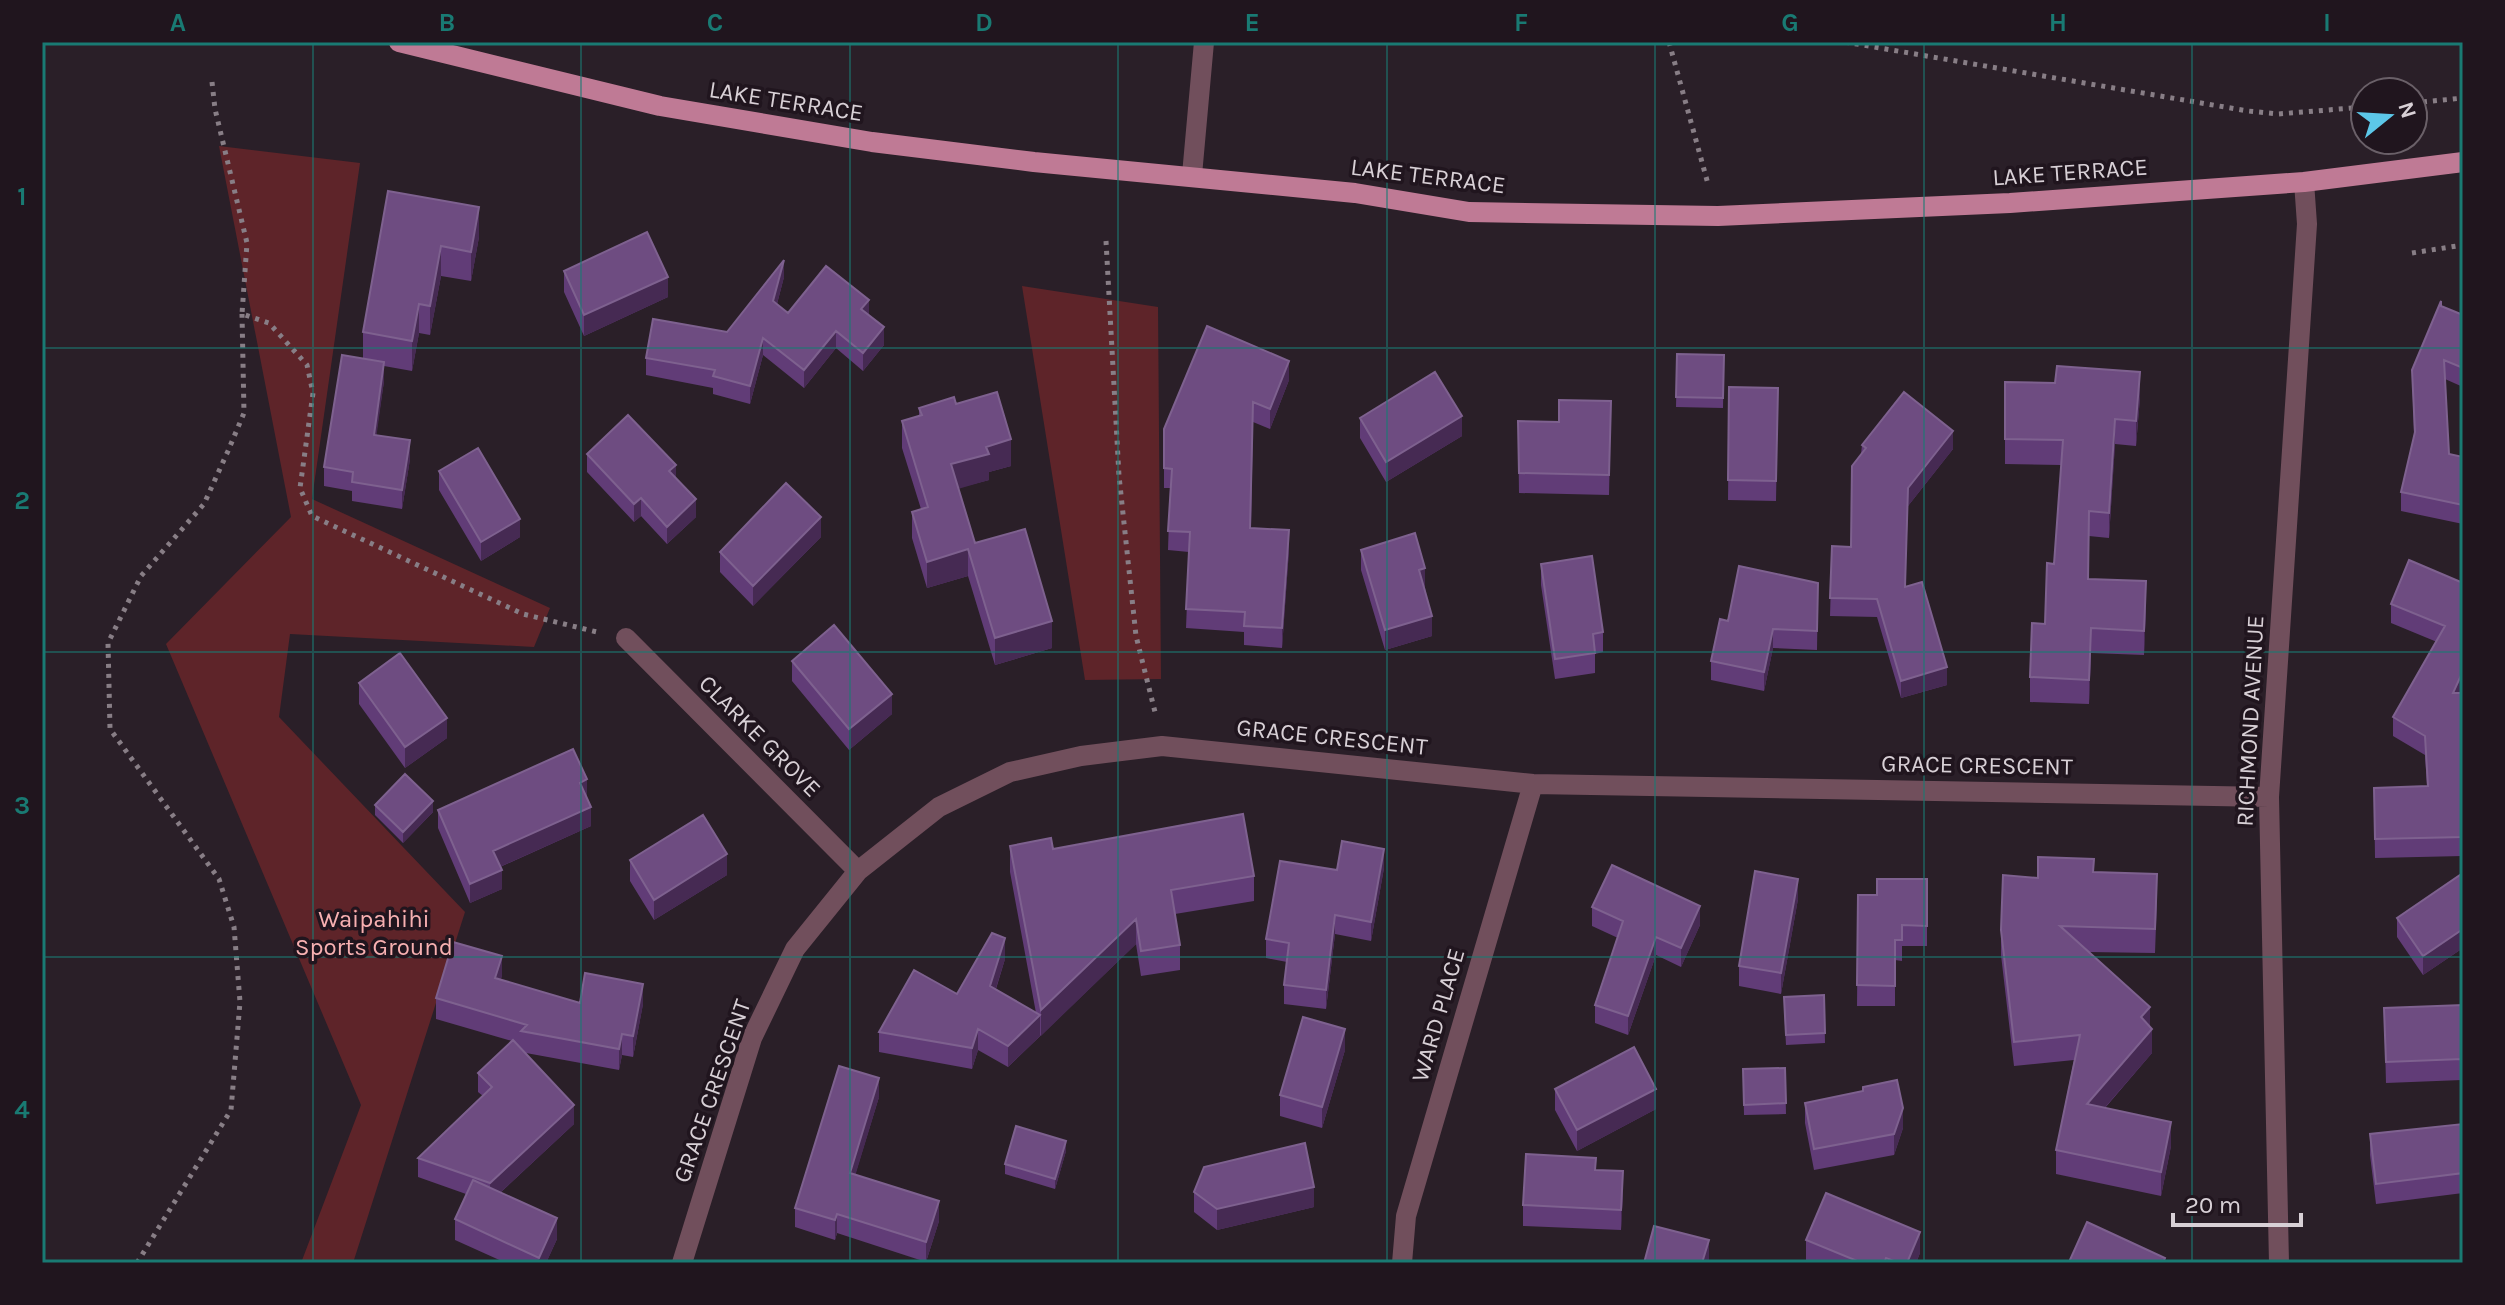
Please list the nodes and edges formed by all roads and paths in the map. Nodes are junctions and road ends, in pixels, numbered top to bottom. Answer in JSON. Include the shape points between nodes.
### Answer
{"nodes":[{"id":1,"x":399,"y":42,"type":"edge"},
{"id":2,"x":1204,"y":42,"type":"edge"},
{"id":3,"x":1669,"y":42,"type":"edge"},
{"id":4,"x":1845,"y":42,"type":"edge"},
{"id":5,"x":212,"y":82,"type":"dead end"},
{"id":6,"x":2463,"y":98,"type":"edge"},
{"id":7,"x":2429,"y":101,"type":"edge"},
{"id":8,"x":2349,"y":108,"type":"edge"},
{"id":9,"x":2463,"y":162,"type":"edge"},
{"id":10,"x":1192,"y":175,"type":"junction"},
{"id":11,"x":2304,"y":182,"type":"junction"},
{"id":12,"x":1718,"y":216,"type":"junction"},
{"id":13,"x":1106,"y":241,"type":"dead end"},
{"id":14,"x":2463,"y":245,"type":"edge"},
{"id":15,"x":2412,"y":253,"type":"dead end"},
{"id":16,"x":242,"y":314,"type":"junction"},
{"id":17,"x":626,"y":638,"type":"joint"},
{"id":18,"x":1162,"y":746,"type":"junction"},
{"id":19,"x":1533,"y":784,"type":"junction"},
{"id":20,"x":2269,"y":797,"type":"junction"},
{"id":21,"x":858,"y":871,"type":"junction"},
{"id":22,"x":137,"y":1263,"type":"edge"},
{"id":23,"x":682,"y":1263,"type":"edge"},
{"id":24,"x":1402,"y":1263,"type":"edge"},
{"id":25,"x":2279,"y":1263,"type":"edge"}],
"edges":[{"from":1,"to":10,"type":"main road","name":"LAKE TERRACE","via":[[705,114],[916,147]]},
{"from":2,"to":10,"type":"street"},
{"from":3,"to":12,"type":"path"},
{"from":4,"to":8,"type":"path","via":[[2248,111]]},
{"from":5,"to":16,"type":"path","via":[[247,243]]},
{"from":6,"to":7,"type":"path"},
{"from":9,"to":11,"type":"main road","name":"LAKE TERRACE"},
{"from":10,"to":12,"type":"main road","name":"LAKE TERRACE","via":[[1469,212]]},
{"from":11,"to":12,"type":"main road","name":"LAKE TERRACE"},
{"from":11,"to":20,"type":"street","name":"RICHMOND AVENUE","via":[[2307,224]]},
{"from":13,"to":18,"type":"path","via":[[1119,476],[1136,636]]},
{"from":14,"to":15,"type":"path"},
{"from":16,"to":17,"type":"path","via":[[269,323],[307,365],[313,393],[300,488],[312,516],[523,614]]},
{"from":16,"to":22,"type":"path","via":[[244,413],[204,504],[141,576],[108,643],[110,729],[219,879],[234,927],[240,1002],[231,1110]]},
{"from":17,"to":21,"type":"street","name":"CLARKE GROVE"},
{"from":18,"to":19,"type":"street","name":"GRACE CRESCENT"},
{"from":18,"to":21,"type":"street","name":"GRACE CRESCENT","via":[[1010,772],[939,807]]},
{"from":19,"to":20,"type":"street","name":"GRACE CRESCENT"},
{"from":19,"to":24,"type":"street","name":"WARD PLACE","via":[[1406,1216]]},
{"from":20,"to":25,"type":"street","name":"RICHMOND AVENUE"},
{"from":21,"to":23,"type":"street","name":"GRACE CRESCENT","via":[[795,949],[752,1038]]}]}
